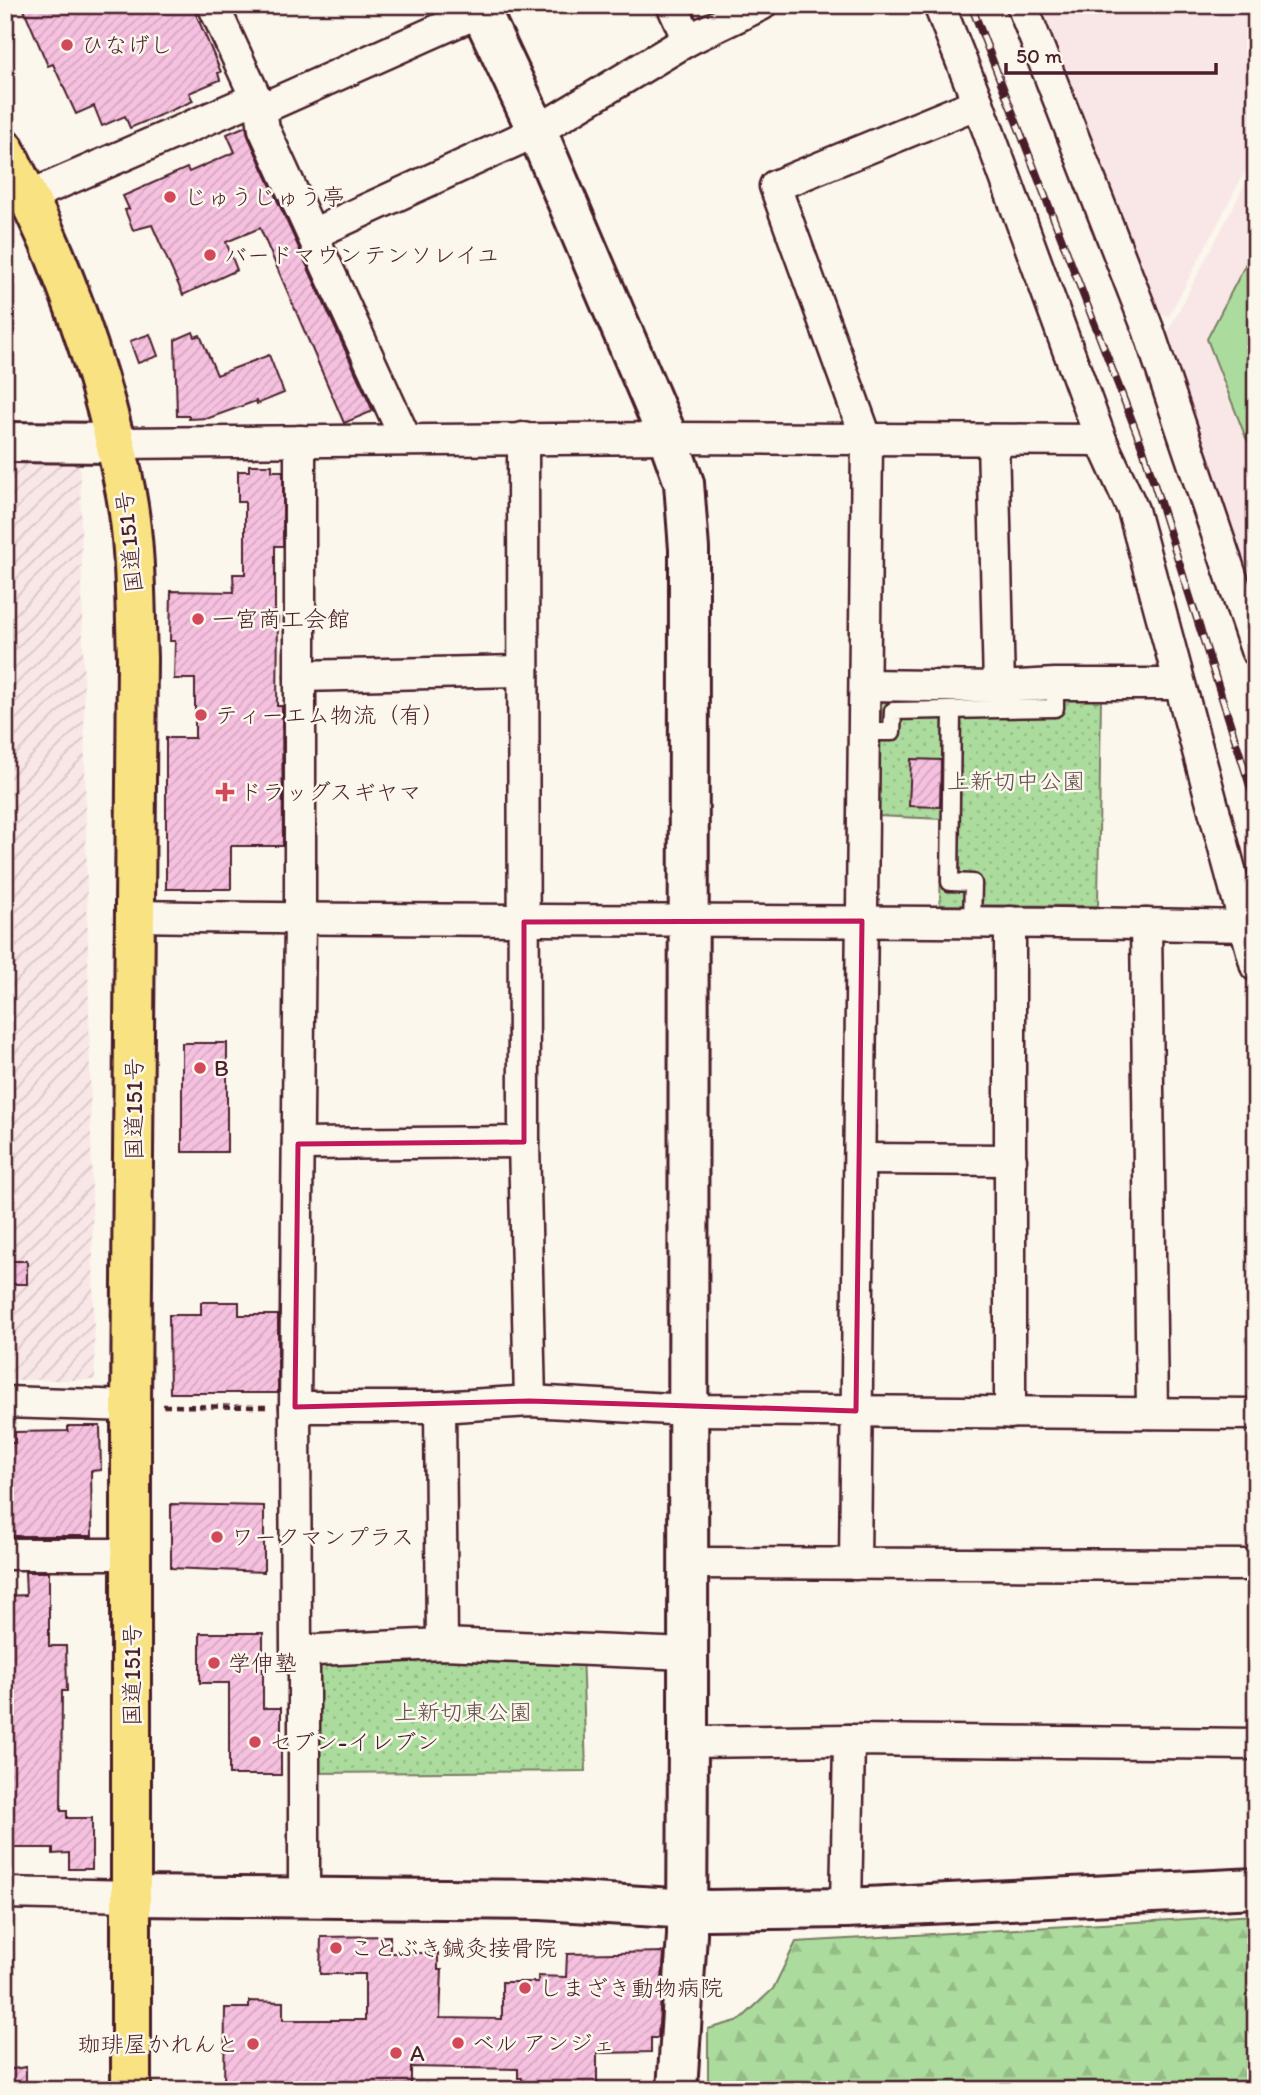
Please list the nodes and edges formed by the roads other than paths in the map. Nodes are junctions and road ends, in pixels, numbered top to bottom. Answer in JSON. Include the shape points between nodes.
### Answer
{"nodes":[{"id":1,"x":213,"y":5,"type":"edge"},
{"id":2,"x":672,"y":5,"type":"edge"},
{"id":3,"x":761,"y":5,"type":"edge"},
{"id":4,"x":939,"y":5,"type":"edge"},
{"id":5,"x":1022,"y":5,"type":"edge"},
{"id":6,"x":480,"y":8,"type":"edge"},
{"id":7,"x":688,"y":40,"type":"junction"},
{"id":8,"x":978,"y":103,"type":"junction"},
{"id":9,"x":259,"y":104,"type":"junction"},
{"id":10,"x":537,"y":131,"type":"junction"},
{"id":11,"x":5,"y":150,"type":"edge"},
{"id":12,"x":27,"y":197,"type":"junction"},
{"id":13,"x":313,"y":234,"type":"junction"},
{"id":14,"x":523,"y":438,"type":"junction"},
{"id":15,"x":668,"y":438,"type":"junction"},
{"id":16,"x":406,"y":440,"type":"junction"},
{"id":17,"x":867,"y":440,"type":"junction"},
{"id":18,"x":993,"y":440,"type":"junction"},
{"id":19,"x":1101,"y":440,"type":"junction"},
{"id":20,"x":300,"y":441,"type":"junction"},
{"id":21,"x":5,"y":442,"type":"edge"},
{"id":22,"x":116,"y":443,"type":"junction"},
{"id":23,"x":1256,"y":650,"type":"edge"},
{"id":24,"x":523,"y":671,"type":"junction"},
{"id":25,"x":300,"y":676,"type":"junction"},
{"id":26,"x":1055,"y":684,"type":"junction"},
{"id":27,"x":1179,"y":684,"type":"junction"},
{"id":28,"x":866,"y":685,"type":"junction"},
{"id":29,"x":999,"y":687,"type":"junction"},
{"id":30,"x":952,"y":710,"type":"junction"},
{"id":31,"x":865,"y":733,"type":"junction"},
{"id":32,"x":135,"y":916,"type":"junction"},
{"id":33,"x":300,"y":918,"type":"junction"},
{"id":34,"x":862,"y":921,"type":"junction"},
{"id":35,"x":524,"y":922,"type":"junction"},
{"id":36,"x":687,"y":922,"type":"junction"},
{"id":37,"x":972,"y":922,"type":"junction"},
{"id":38,"x":1010,"y":922,"type":"junction"},
{"id":39,"x":1146,"y":924,"type":"junction"},
{"id":40,"x":1245,"y":926,"type":"junction"},
{"id":41,"x":1256,"y":965,"type":"edge"},
{"id":42,"x":524,"y":1142,"type":"junction"},
{"id":43,"x":298,"y":1144,"type":"junction"},
{"id":44,"x":861,"y":1159,"type":"junction"},
{"id":45,"x":1010,"y":1160,"type":"junction"},
{"id":46,"x":530,"y":1401,"type":"junction"},
{"id":47,"x":5,"y":1402,"type":"edge"},
{"id":48,"x":144,"y":1406,"type":"junction"},
{"id":49,"x":295,"y":1407,"type":"junction"},
{"id":50,"x":440,"y":1407,"type":"junction"},
{"id":51,"x":687,"y":1410,"type":"junction"},
{"id":52,"x":856,"y":1411,"type":"junction"},
{"id":53,"x":1010,"y":1413,"type":"junction"},
{"id":54,"x":1152,"y":1413,"type":"junction"},
{"id":55,"x":1256,"y":1414,"type":"edge"},
{"id":56,"x":5,"y":1554,"type":"edge"},
{"id":57,"x":132,"y":1554,"type":"junction"},
{"id":58,"x":688,"y":1563,"type":"junction"},
{"id":59,"x":855,"y":1564,"type":"junction"},
{"id":60,"x":1256,"y":1566,"type":"edge"},
{"id":61,"x":442,"y":1644,"type":"junction"},
{"id":62,"x":688,"y":1654,"type":"junction"},
{"id":63,"x":304,"y":1669,"type":"dead end"},
{"id":64,"x":849,"y":1740,"type":"junction"},
{"id":65,"x":688,"y":1742,"type":"junction"},
{"id":66,"x":1256,"y":1744,"type":"edge"},
{"id":67,"x":1256,"y":1888,"type":"edge"},
{"id":68,"x":5,"y":1894,"type":"edge"},
{"id":69,"x":132,"y":1896,"type":"junction"},
{"id":70,"x":304,"y":1897,"type":"junction"},
{"id":71,"x":846,"y":1908,"type":"junction"},
{"id":72,"x":687,"y":1909,"type":"junction"},
{"id":73,"x":131,"y":2090,"type":"edge"},
{"id":74,"x":677,"y":2090,"type":"edge"}],
"edges":[{"from":1,"to":9,"type":"street"},
{"from":2,"to":7,"type":"street"},
{"from":3,"to":7,"type":"street"},
{"from":4,"to":8,"type":"street"},
{"from":5,"to":23,"type":"street","via":[[1148,329]]},
{"from":6,"to":9,"type":"street"},
{"from":6,"to":10,"type":"street"},
{"from":7,"to":10,"type":"street"},
{"from":8,"to":17,"type":"street","via":[[775,186]]},
{"from":8,"to":19,"type":"street"},
{"from":9,"to":12,"type":"street"},
{"from":9,"to":13,"type":"street","via":[[264,129]]},
{"from":10,"to":13,"type":"street"},
{"from":10,"to":15,"type":"street"},
{"from":11,"to":12,"type":"highway","name":"国道151号"},
{"from":12,"to":22,"type":"highway","name":"国道151号","via":[[54,255],[97,372]]},
{"from":13,"to":16,"type":"street"},
{"from":14,"to":15,"type":"street"},
{"from":14,"to":16,"type":"street"},
{"from":14,"to":24,"type":"street"},
{"from":15,"to":17,"type":"street"},
{"from":15,"to":36,"type":"street","via":[[684,483],[689,549]]},
{"from":16,"to":20,"type":"street"},
{"from":17,"to":18,"type":"street"},
{"from":17,"to":28,"type":"street"},
{"from":18,"to":19,"type":"street"},
{"from":18,"to":29,"type":"street"},
{"from":19,"to":27,"type":"street","via":[[1133,510]]},
{"from":20,"to":22,"type":"street"},
{"from":20,"to":25,"type":"street"},
{"from":21,"to":22,"type":"street"},
{"from":22,"to":32,"type":"highway","name":"国道151号","via":[[134,567]]},
{"from":24,"to":25,"type":"street"},
{"from":24,"to":35,"type":"street"},
{"from":25,"to":33,"type":"street"},
{"from":26,"to":27,"type":"street"},
{"from":26,"to":29,"type":"street"},
{"from":26,"to":30,"type":"lane","via":[[1055,708]]},
{"from":27,"to":40,"type":"street"},
{"from":28,"to":29,"type":"street"},
{"from":28,"to":31,"type":"street"},
{"from":30,"to":31,"type":"lane","via":[[893,711],[892,732]]},
{"from":30,"to":37,"type":"lane","via":[[950,882],[973,883]]},
{"from":31,"to":34,"type":"street"},
{"from":32,"to":33,"type":"street"},
{"from":32,"to":48,"type":"highway","name":"国道151号"},
{"from":33,"to":35,"type":"street"},
{"from":33,"to":43,"type":"street"},
{"from":34,"to":36,"type":"street"},
{"from":34,"to":37,"type":"street"},
{"from":34,"to":44,"type":"street"},
{"from":35,"to":36,"type":"street"},
{"from":35,"to":42,"type":"street"},
{"from":36,"to":51,"type":"street"},
{"from":37,"to":38,"type":"street"},
{"from":38,"to":39,"type":"street"},
{"from":38,"to":45,"type":"street"},
{"from":39,"to":40,"type":"street"},
{"from":39,"to":54,"type":"street"},
{"from":40,"to":41,"type":"street"},
{"from":42,"to":43,"type":"street"},
{"from":42,"to":46,"type":"street"},
{"from":43,"to":49,"type":"street"},
{"from":44,"to":45,"type":"street"},
{"from":44,"to":52,"type":"street"},
{"from":45,"to":53,"type":"street"},
{"from":46,"to":50,"type":"street"},
{"from":46,"to":51,"type":"street"},
{"from":47,"to":48,"type":"street"},
{"from":48,"to":57,"type":"highway","name":"国道151号"},
{"from":49,"to":50,"type":"street"},
{"from":49,"to":61,"type":"street","via":[[296,1651]]},
{"from":50,"to":61,"type":"street"},
{"from":51,"to":52,"type":"street"},
{"from":51,"to":58,"type":"street"},
{"from":52,"to":53,"type":"street"},
{"from":52,"to":59,"type":"street"},
{"from":53,"to":54,"type":"street"},
{"from":54,"to":55,"type":"street"},
{"from":56,"to":57,"type":"street"},
{"from":57,"to":69,"type":"highway","name":"国道151号"},
{"from":58,"to":59,"type":"street"},
{"from":58,"to":62,"type":"street"},
{"from":59,"to":60,"type":"street"},
{"from":61,"to":62,"type":"street"},
{"from":62,"to":65,"type":"street"},
{"from":63,"to":70,"type":"street"},
{"from":64,"to":65,"type":"street"},
{"from":64,"to":66,"type":"street"},
{"from":64,"to":71,"type":"street"},
{"from":65,"to":72,"type":"street"},
{"from":67,"to":71,"type":"street"},
{"from":68,"to":69,"type":"street"},
{"from":69,"to":70,"type":"street"},
{"from":69,"to":73,"type":"highway","name":"国道151号"},
{"from":70,"to":72,"type":"street","via":[[541,1900]]},
{"from":71,"to":72,"type":"street"},
{"from":72,"to":74,"type":"street"}]}
